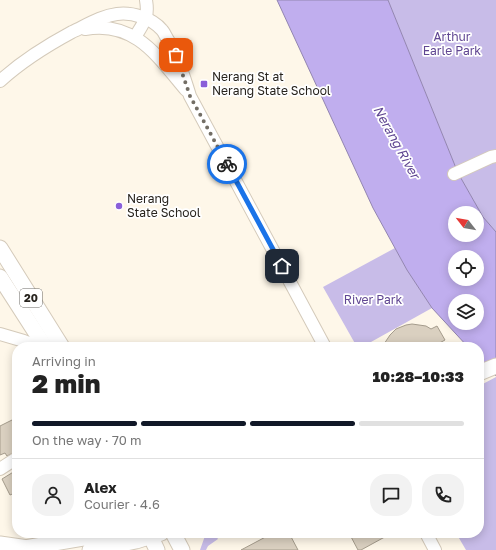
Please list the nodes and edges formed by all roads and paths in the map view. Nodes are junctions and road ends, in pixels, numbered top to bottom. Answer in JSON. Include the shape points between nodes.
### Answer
{"nodes":[{"id":1,"x":146,"y":0,"type":"edge"},
{"id":2,"x":146,"y":19,"type":"junction"},
{"id":3,"x":63,"y":37,"type":"junction"},
{"id":4,"x":135,"y":37,"type":"junction"},
{"id":5,"x":0,"y":82,"type":"edge"},
{"id":6,"x":190,"y":96,"type":"junction"},
{"id":7,"x":496,"y":156,"type":"edge"},
{"id":8,"x":454,"y":174,"type":"dead end"},
{"id":9,"x":0,"y":248,"type":"edge"},
{"id":10,"x":0,"y":277,"type":"edge"},
{"id":11,"x":1,"y":333,"type":"edge"},
{"id":12,"x":26,"y":342,"type":"edge"},
{"id":13,"x":42,"y":342,"type":"edge"},
{"id":14,"x":59,"y":342,"type":"edge"},
{"id":15,"x":322,"y":342,"type":"edge"},
{"id":16,"x":496,"y":366,"type":"edge"},
{"id":17,"x":484,"y":371,"type":"edge"},
{"id":18,"x":12,"y":461,"type":"edge"},
{"id":19,"x":0,"y":469,"type":"edge"},
{"id":20,"x":84,"y":538,"type":"edge"},
{"id":21,"x":154,"y":538,"type":"edge"},
{"id":22,"x":176,"y":538,"type":"edge"},
{"id":23,"x":429,"y":538,"type":"edge"},
{"id":24,"x":0,"y":544,"type":"edge"},
{"id":25,"x":25,"y":548,"type":"junction"},
{"id":26,"x":48,"y":550,"type":"edge"},
{"id":27,"x":90,"y":550,"type":"edge"},
{"id":28,"x":182,"y":550,"type":"edge"},
{"id":29,"x":435,"y":550,"type":"edge"}],
"edges":[{"from":1,"to":2,"type":"street"},
{"from":2,"to":3,"type":"street","via":[[134,15],[108,16]]},
{"from":2,"to":4,"type":"street"},
{"from":2,"to":6,"type":"street","via":[[161,29],[176,55]]},
{"from":3,"to":4,"type":"street","via":[[86,29],[101,28],[115,29]]},
{"from":3,"to":5,"type":"street","via":[[29,57]]},
{"from":4,"to":6,"type":"street","via":[[148,46]]},
{"from":6,"to":15,"type":"street"},
{"from":7,"to":8,"type":"street"},
{"from":9,"to":14,"type":"main road","number":"20"},
{"from":10,"to":13,"type":"main road","number":"20"},
{"from":11,"to":12,"type":"street"},
{"from":16,"to":17,"type":"main road"},
{"from":18,"to":19,"type":"street"},
{"from":20,"to":25,"type":"main road"},
{"from":21,"to":27,"type":"main road"},
{"from":22,"to":28,"type":"main road"},
{"from":23,"to":29,"type":"street"},
{"from":24,"to":25,"type":"main road"},
{"from":25,"to":26,"type":"main road"}]}
